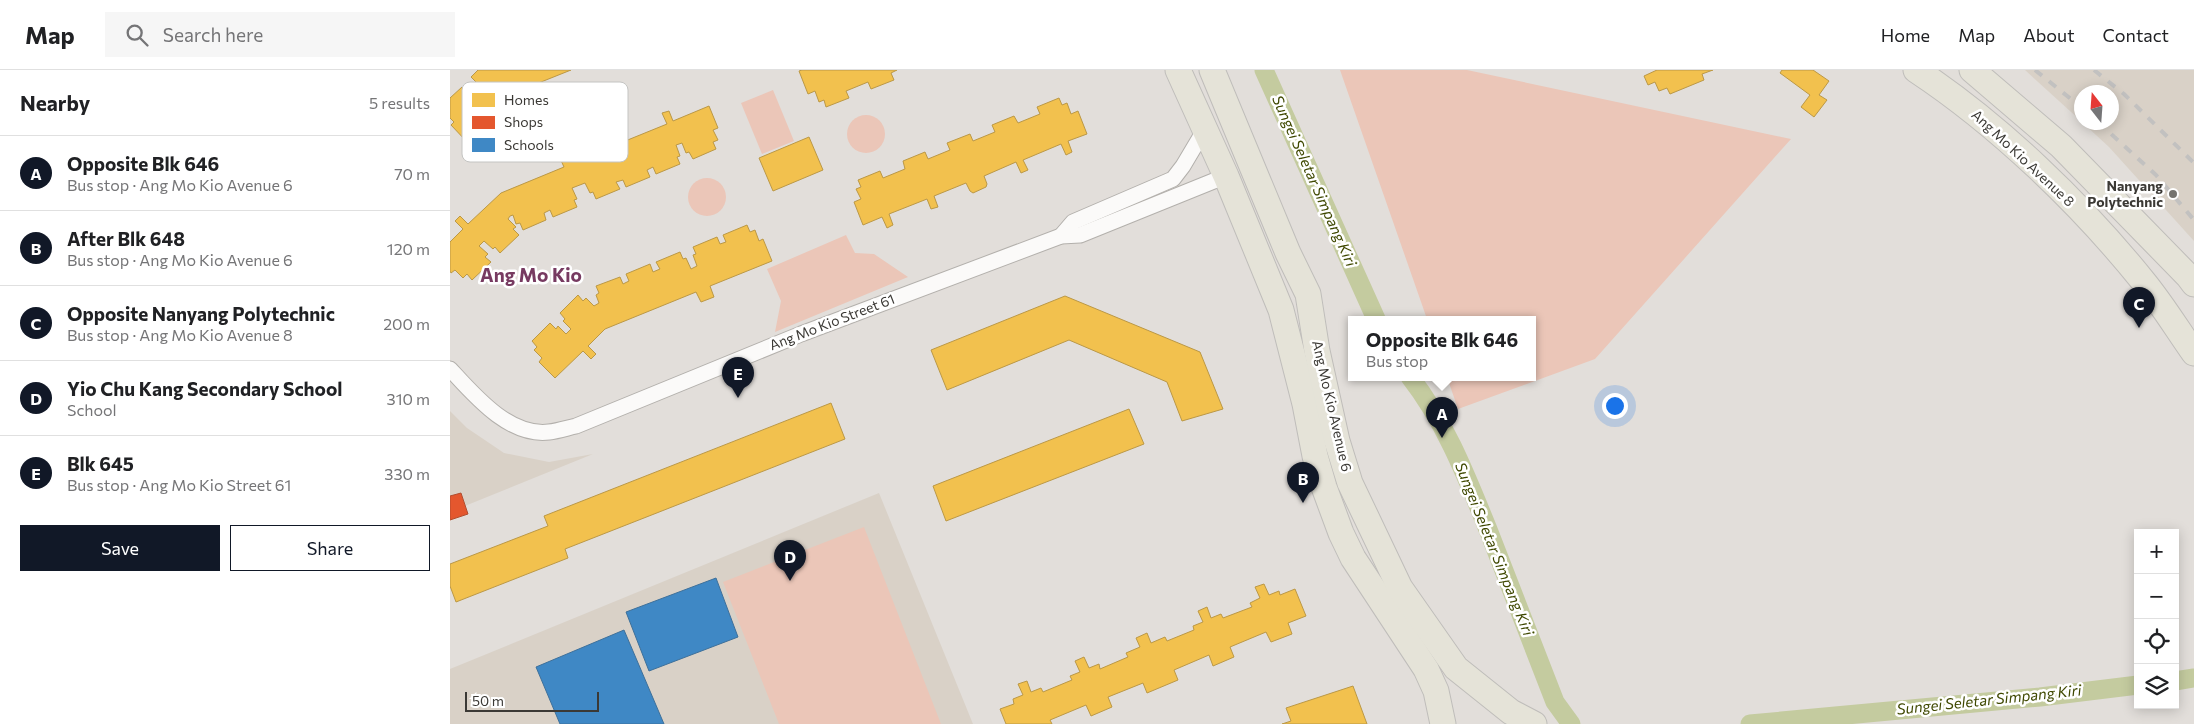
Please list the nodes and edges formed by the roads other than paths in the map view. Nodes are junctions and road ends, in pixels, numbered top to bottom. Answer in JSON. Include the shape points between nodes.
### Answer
{"nodes":[{"id":1,"x":1178,"y":70,"type":"edge"},
{"id":2,"x":1212,"y":70,"type":"edge"},
{"id":3,"x":1916,"y":70,"type":"edge"},
{"id":4,"x":1972,"y":70,"type":"edge"},
{"id":5,"x":1205,"y":129,"type":"junction"},
{"id":6,"x":1226,"y":176,"type":"junction"},
{"id":7,"x":1061,"y":236,"type":"junction"},
{"id":8,"x":2194,"y":284,"type":"edge"},
{"id":9,"x":2194,"y":353,"type":"edge"},
{"id":10,"x":450,"y":369,"type":"edge"},
{"id":11,"x":1512,"y":718,"type":"edge"},
{"id":12,"x":1443,"y":724,"type":"edge"},
{"id":13,"x":1534,"y":724,"type":"edge"}],
"edges":[{"from":1,"to":5,"type":"main road","name":"Ang Mo Kio Avenue 6"},
{"from":2,"to":11,"type":"main road","name":"Ang Mo Kio Avenue 6","via":[[1308,294],[1318,358],[1350,483],[1400,588],[1456,668]]},
{"from":3,"to":9,"type":"main road","name":"Ang Mo Kio Avenue 8","via":[[1955,96],[2058,186],[2144,282]]},
{"from":4,"to":8,"type":"main road","via":[[2061,146]]},
{"from":5,"to":6,"type":"main road","name":"Ang Mo Kio Avenue 6"},
{"from":5,"to":7,"type":"street","name":"Ang Mo Kio Street 61","via":[[1172,179],[1073,222]]},
{"from":6,"to":7,"type":"street","name":"Ang Mo Kio Street 61","via":[[1080,235]]},
{"from":6,"to":12,"type":"main road","name":"Ang Mo Kio Avenue 6","via":[[1281,310],[1315,456],[1341,533],[1353,558],[1426,669],[1436,691]]},
{"from":7,"to":10,"type":"street","name":"Ang Mo Kio Street 61","via":[[828,324],[576,426],[548,432],[516,426],[485,406]]},
{"from":11,"to":13,"type":"main road","name":"Ang Mo Kio Avenue 6"}]}
